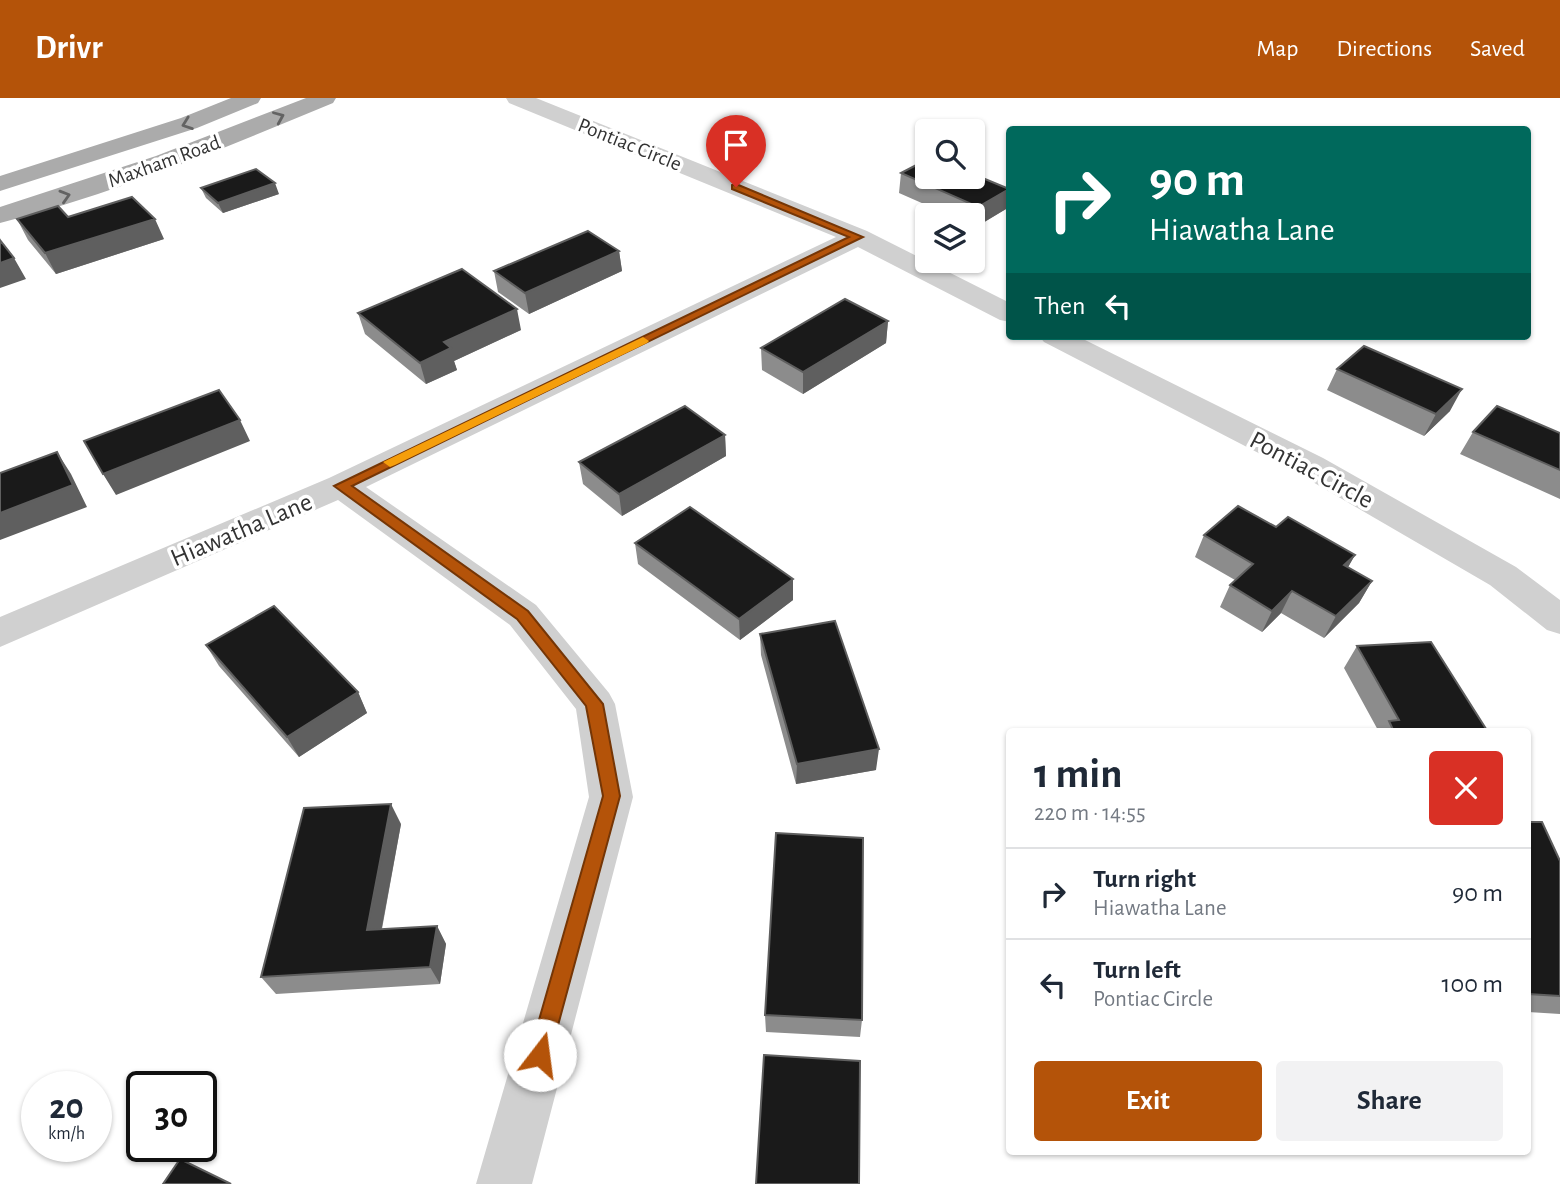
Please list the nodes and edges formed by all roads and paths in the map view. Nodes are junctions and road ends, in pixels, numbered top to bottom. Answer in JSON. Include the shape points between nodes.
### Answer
{"nodes":[{"id":1,"x":250,"y":98,"type":"edge"},
{"id":2,"x":325,"y":98,"type":"edge"},
{"id":3,"x":517,"y":98,"type":"edge"},
{"id":4,"x":0,"y":184,"type":"edge"},
{"id":5,"x":0,"y":215,"type":"edge"},
{"id":6,"x":858,"y":237,"type":"junction"},
{"id":7,"x":1006,"y":312,"type":"edge"},
{"id":8,"x":1062,"y":340,"type":"edge"},
{"id":9,"x":341,"y":486,"type":"junction"},
{"id":10,"x":1560,"y":620,"type":"edge"},
{"id":11,"x":0,"y":633,"type":"edge"},
{"id":12,"x":504,"y":1184,"type":"edge"}],
"edges":[{"from":1,"to":4,"type":"main road","name":"Maxham Road","one_way":true,"via":[[189,123]]},
{"from":5,"to":2,"type":"main road","name":"Maxham Road","one_way":true,"via":[[220,142]]},
{"from":3,"to":6,"type":"street","name":"Pontiac Circle"},
{"from":6,"to":7,"type":"street","name":"Pontiac Circle"},
{"from":6,"to":9,"type":"street","name":"Hiawatha Lane"},
{"from":8,"to":10,"type":"street","name":"Pontiac Circle","via":[[1311,466],[1503,576]]},
{"from":9,"to":11,"type":"street","name":"Hiawatha Lane"},
{"from":9,"to":12,"type":"street","via":[[523,615],[594,704],[611,796]]}]}
